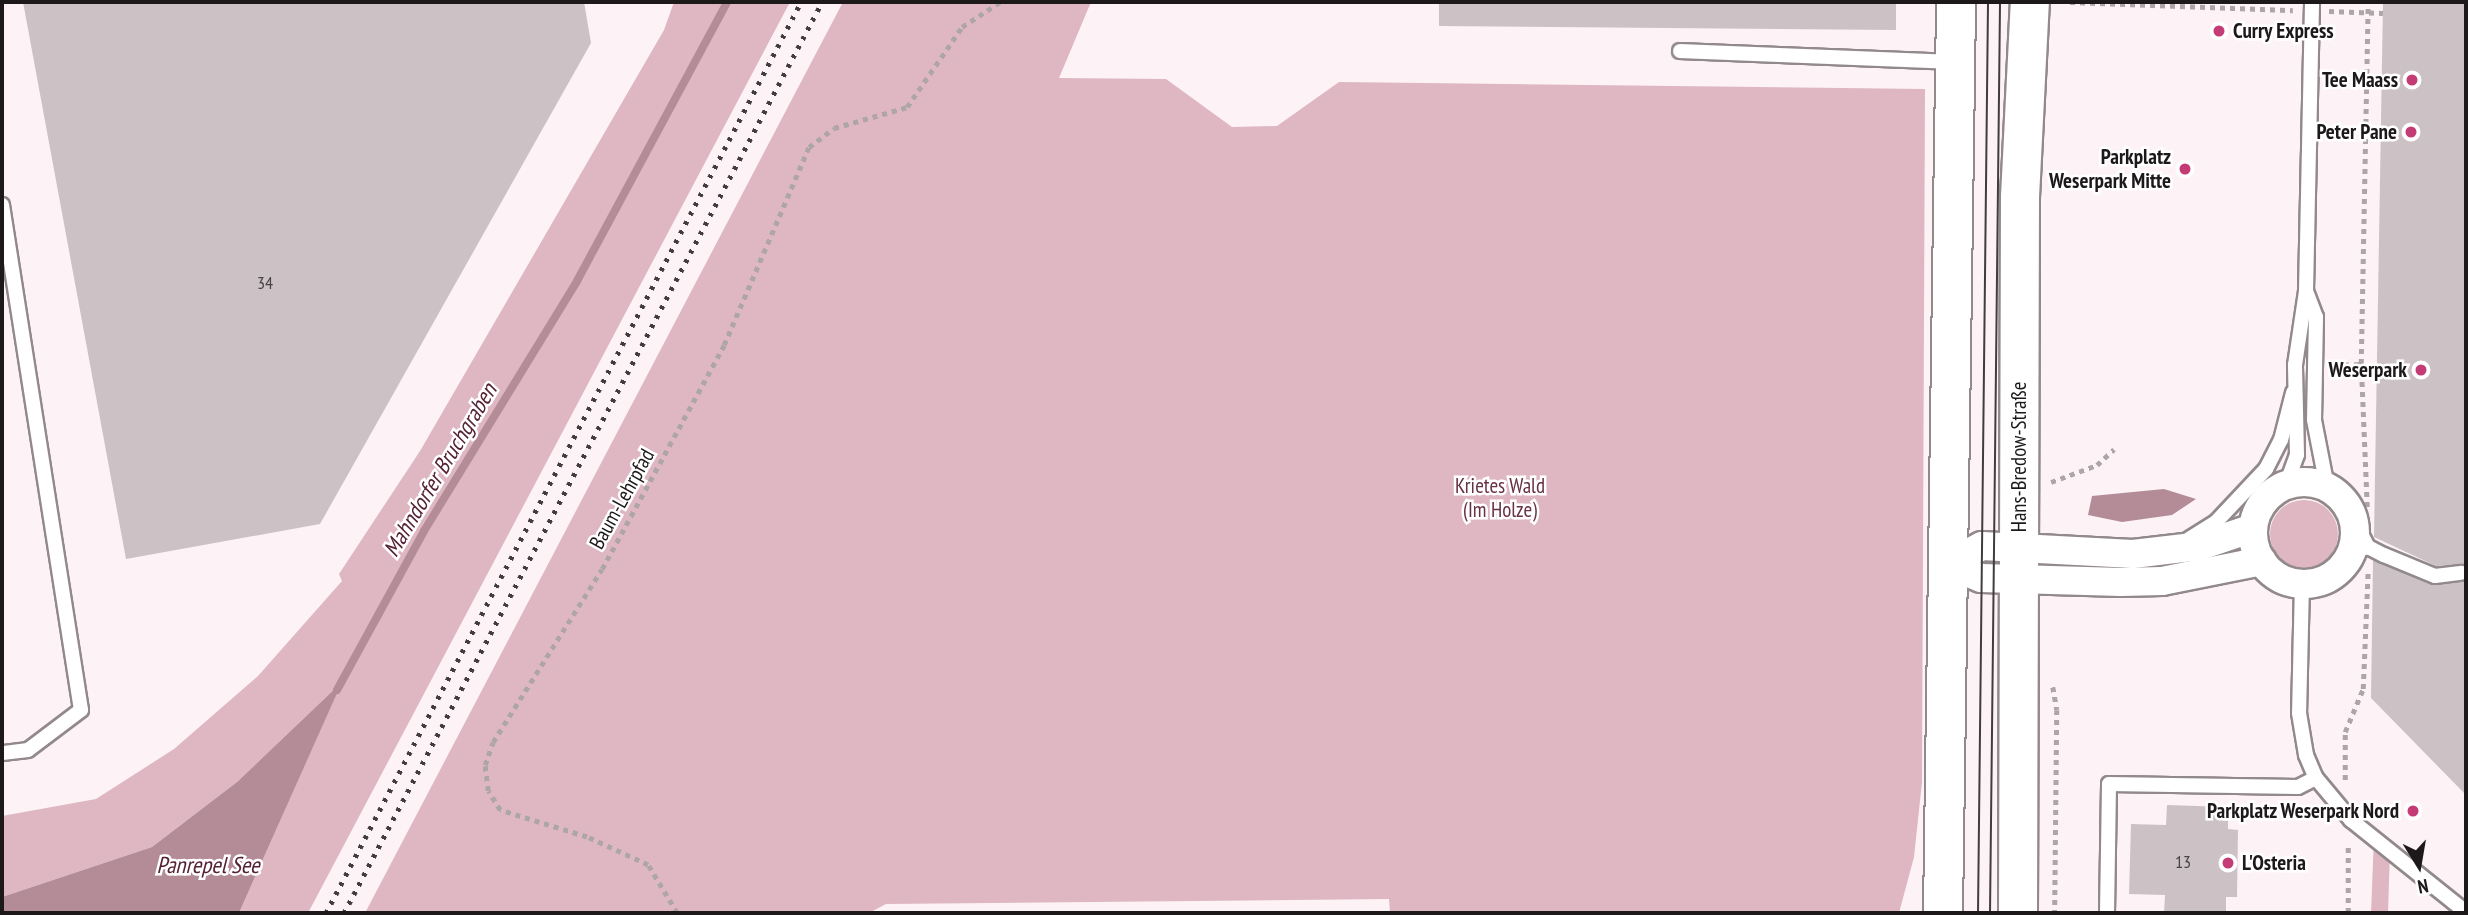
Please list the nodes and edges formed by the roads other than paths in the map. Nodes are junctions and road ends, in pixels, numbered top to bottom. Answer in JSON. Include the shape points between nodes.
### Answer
{"nodes":[{"id":1,"x":1956,"y":2,"type":"edge"},
{"id":2,"x":2030,"y":2,"type":"edge"},
{"id":3,"x":2312,"y":6,"type":"edge"},
{"id":4,"x":1680,"y":51,"type":"dead end"},
{"id":5,"x":1955,"y":62,"type":"junction"},
{"id":6,"x":2,"y":205,"type":"edge"},
{"id":7,"x":2306,"y":291,"type":"junction"},
{"id":8,"x":2294,"y":389,"type":"junction"},
{"id":9,"x":2287,"y":485,"type":"junction"},
{"id":10,"x":2327,"y":487,"type":"junction"},
{"id":11,"x":2253,"y":528,"type":"junction"},
{"id":12,"x":2360,"y":550,"type":"junction"},
{"id":13,"x":2169,"y":552,"type":"junction"},
{"id":14,"x":2262,"y":561,"type":"junction"},
{"id":15,"x":2019,"y":562,"type":"junction"},
{"id":16,"x":1948,"y":564,"type":"junction"},
{"id":17,"x":2460,"y":573,"type":"dead end"},
{"id":18,"x":2302,"y":583,"type":"junction"},
{"id":19,"x":2,"y":753,"type":"edge"},
{"id":20,"x":2316,"y":778,"type":"junction"},
{"id":21,"x":2466,"y":912,"type":"edge"},
{"id":22,"x":1943,"y":913,"type":"edge"},
{"id":23,"x":2018,"y":913,"type":"edge"},
{"id":24,"x":2107,"y":913,"type":"edge"}],
"edges":[{"from":1,"to":5,"type":"main road"},
{"from":2,"to":15,"type":"main road","name":"Hans-Bredow-Straße","via":[[2020,197]]},
{"from":3,"to":7,"type":"lane"},
{"from":4,"to":5,"type":"lane"},
{"from":5,"to":16,"type":"main road"},
{"from":6,"to":19,"type":"lane","via":[[81,710],[28,750]]},
{"from":7,"to":8,"type":"lane"},
{"from":7,"to":10,"type":"lane","via":[[2316,317],[2314,420]]},
{"from":8,"to":9,"type":"lane","via":[[2297,455]]},
{"from":8,"to":13,"type":"lane","via":[[2281,440],[2266,469],[2216,522]]},
{"from":9,"to":10,"type":"street","via":[[2307,482]]},
{"from":9,"to":11,"type":"street","via":[[2259,509]]},
{"from":10,"to":12,"type":"street","via":[[2339,495],[2354,520]]},
{"from":11,"to":13,"type":"street"},
{"from":11,"to":14,"type":"street"},
{"from":12,"to":17,"type":"lane","via":[[2435,576]]},
{"from":12,"to":18,"type":"street","via":[[2332,576]]},
{"from":13,"to":15,"type":"street"},
{"from":14,"to":15,"type":"street","via":[[2162,581]]},
{"from":14,"to":18,"type":"street","via":[[2280,577]]},
{"from":15,"to":16,"type":"street","via":[[1981,578]]},
{"from":15,"to":23,"type":"main road","name":"Hans-Bredow-Straße"},
{"from":16,"to":22,"type":"main road"},
{"from":18,"to":20,"type":"lane","via":[[2299,713],[2306,755]]},
{"from":20,"to":21,"type":"lane","via":[[2351,820]]},
{"from":20,"to":24,"type":"lane","via":[[2298,787],[2109,785]]}]}
